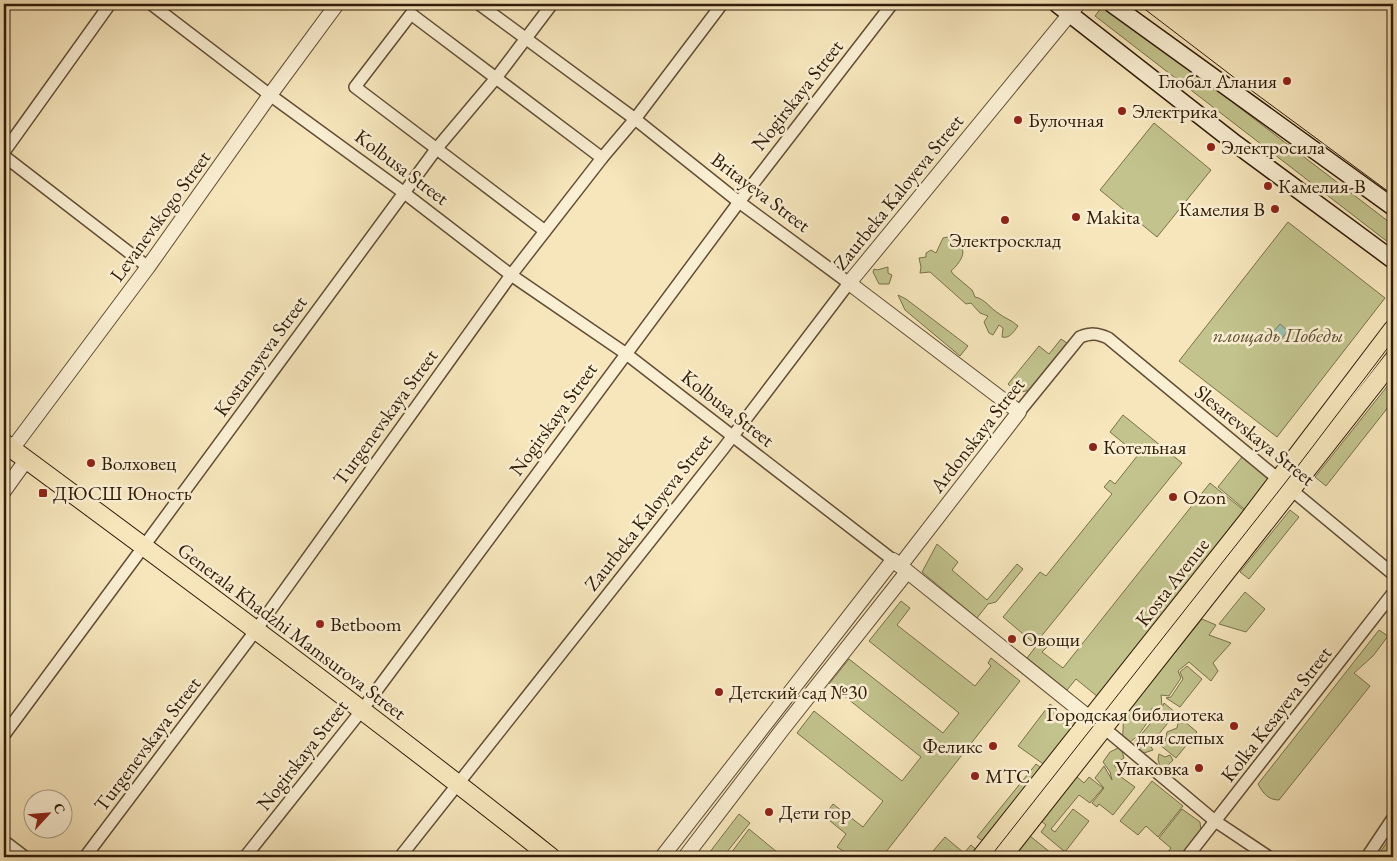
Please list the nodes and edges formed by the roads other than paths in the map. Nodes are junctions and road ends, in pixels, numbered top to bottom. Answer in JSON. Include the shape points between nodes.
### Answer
{"nodes":[{"id":1,"x":110,"y":4,"type":"edge"},
{"id":2,"x":151,"y":4,"type":"edge"},
{"id":3,"x":337,"y":4,"type":"edge"},
{"id":4,"x":480,"y":4,"type":"edge"},
{"id":5,"x":552,"y":4,"type":"edge"},
{"id":6,"x":722,"y":4,"type":"edge"},
{"id":7,"x":892,"y":4,"type":"edge"},
{"id":8,"x":1112,"y":4,"type":"edge"},
{"id":9,"x":1068,"y":7,"type":"edge"},
{"id":10,"x":526,"y":38,"type":"junction"},
{"id":11,"x":496,"y":78,"type":"junction"},
{"id":12,"x":270,"y":95,"type":"junction"},
{"id":13,"x":635,"y":119,"type":"junction"},
{"id":14,"x":437,"y":148,"type":"junction"},
{"id":15,"x":4,"y":154,"type":"edge"},
{"id":16,"x":602,"y":158,"type":"junction"},
{"id":17,"x":404,"y":192,"type":"junction"},
{"id":18,"x":738,"y":202,"type":"junction"},
{"id":19,"x":1393,"y":207,"type":"edge"},
{"id":20,"x":545,"y":231,"type":"junction"},
{"id":21,"x":1393,"y":260,"type":"edge"},
{"id":22,"x":148,"y":267,"type":"junction"},
{"id":23,"x":511,"y":275,"type":"junction"},
{"id":24,"x":849,"y":283,"type":"junction"},
{"id":25,"x":1393,"y":329,"type":"edge"},
{"id":26,"x":1089,"y":334,"type":"joint"},
{"id":27,"x":625,"y":354,"type":"junction"},
{"id":28,"x":1393,"y":360,"type":"edge"},
{"id":29,"x":1019,"y":412,"type":"junction"},
{"id":30,"x":732,"y":437,"type":"junction"},
{"id":31,"x":8,"y":446,"type":"edge"},
{"id":32,"x":27,"y":459,"type":"junction"},
{"id":33,"x":1278,"y":478,"type":"junction"},
{"id":34,"x":1292,"y":489,"type":"junction"},
{"id":35,"x":4,"y":491,"type":"edge"},
{"id":36,"x":144,"y":546,"type":"junction"},
{"id":37,"x":900,"y":566,"type":"junction"},
{"id":38,"x":1393,"y":574,"type":"edge"},
{"id":39,"x":1393,"y":593,"type":"edge"},
{"id":40,"x":256,"y":630,"type":"junction"},
{"id":41,"x":362,"y":710,"type":"junction"},
{"id":42,"x":1097,"y":724,"type":"junction"},
{"id":43,"x":4,"y":734,"type":"edge"},
{"id":44,"x":459,"y":784,"type":"junction"},
{"id":45,"x":1393,"y":818,"type":"edge"},
{"id":46,"x":1215,"y":821,"type":"junction"},
{"id":47,"x":4,"y":841,"type":"edge"},
{"id":48,"x":25,"y":857,"type":"edge"},
{"id":49,"x":85,"y":857,"type":"edge"},
{"id":50,"x":245,"y":857,"type":"edge"},
{"id":51,"x":400,"y":857,"type":"edge"},
{"id":52,"x":551,"y":857,"type":"edge"},
{"id":53,"x":662,"y":857,"type":"edge"},
{"id":54,"x":685,"y":857,"type":"edge"},
{"id":55,"x":981,"y":857,"type":"edge"},
{"id":56,"x":1002,"y":857,"type":"edge"},
{"id":57,"x":1187,"y":857,"type":"edge"},
{"id":58,"x":1269,"y":857,"type":"edge"},
{"id":59,"x":1367,"y":857,"type":"edge"}],
"edges":[{"from":1,"to":15,"type":"street"},
{"from":2,"to":12,"type":"street","name":"Kolbusa Street"},
{"from":3,"to":12,"type":"street","name":"Levanevskogo Street"},
{"from":4,"to":10,"type":"street","name":"Britayeva Street"},
{"from":5,"to":10,"type":"street","name":"Kostanayeva Street"},
{"from":6,"to":13,"type":"street","name":"Turgenevskaya Street"},
{"from":7,"to":18,"type":"street","name":"Nogirskaya Street"},
{"from":8,"to":19,"type":"main road"},
{"from":9,"to":21,"type":"main road","via":[[1236,144]]},
{"from":9,"to":24,"type":"street","name":"Zaurbeka Kaloyeva Street"},
{"from":10,"to":11,"type":"street","name":"Kostanayeva Street"},
{"from":10,"to":13,"type":"street","name":"Britayeva Street"},
{"from":11,"to":14,"type":"street","name":"Kostanayeva Street"},
{"from":11,"to":14,"type":"street","via":[[411,14],[356,87]]},
{"from":11,"to":16,"type":"street"},
{"from":12,"to":17,"type":"street","name":"Kolbusa Street"},
{"from":12,"to":22,"type":"street","name":"Levanevskogo Street"},
{"from":13,"to":16,"type":"street","name":"Turgenevskaya Street"},
{"from":13,"to":18,"type":"street","name":"Britayeva Street"},
{"from":14,"to":17,"type":"street","name":"Kostanayeva Street"},
{"from":14,"to":20,"type":"street"},
{"from":15,"to":22,"type":"street"},
{"from":16,"to":20,"type":"street","name":"Turgenevskaya Street"},
{"from":17,"to":23,"type":"street","name":"Kolbusa Street"},
{"from":17,"to":36,"type":"street","name":"Kostanayeva Street"},
{"from":18,"to":24,"type":"street","name":"Britayeva Street"},
{"from":18,"to":27,"type":"street","name":"Nogirskaya Street"},
{"from":20,"to":23,"type":"street","name":"Turgenevskaya Street"},
{"from":22,"to":31,"type":"street","name":"Levanevskogo Street"},
{"from":23,"to":27,"type":"street","name":"Kolbusa Street"},
{"from":23,"to":40,"type":"street","name":"Turgenevskaya Street"},
{"from":24,"to":29,"type":"street","name":"Britayeva Street"},
{"from":24,"to":30,"type":"street","name":"Zaurbeka Kaloyeva Street"},
{"from":25,"to":33,"type":"main road","name":"Kosta Avenue"},
{"from":26,"to":29,"type":"street","name":"Ardonskaya Street","via":[[1080,337],[1071,347]]},
{"from":26,"to":33,"type":"street","name":"Slesarevskaya Street","via":[[1108,338]]},
{"from":27,"to":30,"type":"street","name":"Kolbusa Street"},
{"from":27,"to":41,"type":"street","name":"Nogirskaya Street"},
{"from":28,"to":34,"type":"main road","name":"Kosta Avenue"},
{"from":29,"to":37,"type":"street","name":"Ardonskaya Street"},
{"from":30,"to":37,"type":"street","name":"Kolbusa Street"},
{"from":30,"to":44,"type":"street","name":"Zaurbeka Kaloyeva Street"},
{"from":31,"to":32,"type":"main road","name":"Generala Khadzhi Mamsurova Street"},
{"from":32,"to":35,"type":"street"},
{"from":32,"to":36,"type":"main road","name":"Generala Khadzhi Mamsurova Street"},
{"from":33,"to":34,"type":"street","name":"Slesarevskaya Street"},
{"from":33,"to":42,"type":"main road","name":"Kosta Avenue"},
{"from":34,"to":38,"type":"street","name":"Slesarevskaya Street"},
{"from":34,"to":42,"type":"main road","name":"Kosta Avenue","via":[[1192,614]]},
{"from":36,"to":40,"type":"main road","name":"Generala Khadzhi Mamsurova Street"},
{"from":36,"to":43,"type":"street","name":"Kostanayeva Street"},
{"from":37,"to":42,"type":"street","name":"Kolbusa Street"},
{"from":37,"to":53,"type":"street","name":"Ardonskaya Street"},
{"from":37,"to":54,"type":"street","name":"Ardonskaya Street","via":[[782,730]]},
{"from":39,"to":46,"type":"street","name":"Kolka Kesayeva Street"},
{"from":40,"to":41,"type":"main road","name":"Generala Khadzhi Mamsurova Street"},
{"from":40,"to":49,"type":"street","name":"Turgenevskaya Street"},
{"from":41,"to":44,"type":"main road","name":"Generala Khadzhi Mamsurova Street"},
{"from":41,"to":50,"type":"street","name":"Nogirskaya Street"},
{"from":42,"to":46,"type":"street","name":"Kolbusa Street"},
{"from":42,"to":55,"type":"main road","name":"Kosta Avenue"},
{"from":42,"to":56,"type":"main road","name":"Kosta Avenue"},
{"from":44,"to":51,"type":"street","name":"Zaurbeka Kaloyeva Street"},
{"from":44,"to":52,"type":"main road","name":"Generala Khadzhi Mamsurova Street"},
{"from":45,"to":59,"type":"street"},
{"from":46,"to":57,"type":"street","name":"Kolka Kesayeva Street"},
{"from":46,"to":58,"type":"street","name":"Kolbusa Street"},
{"from":47,"to":48,"type":"street"}]}
